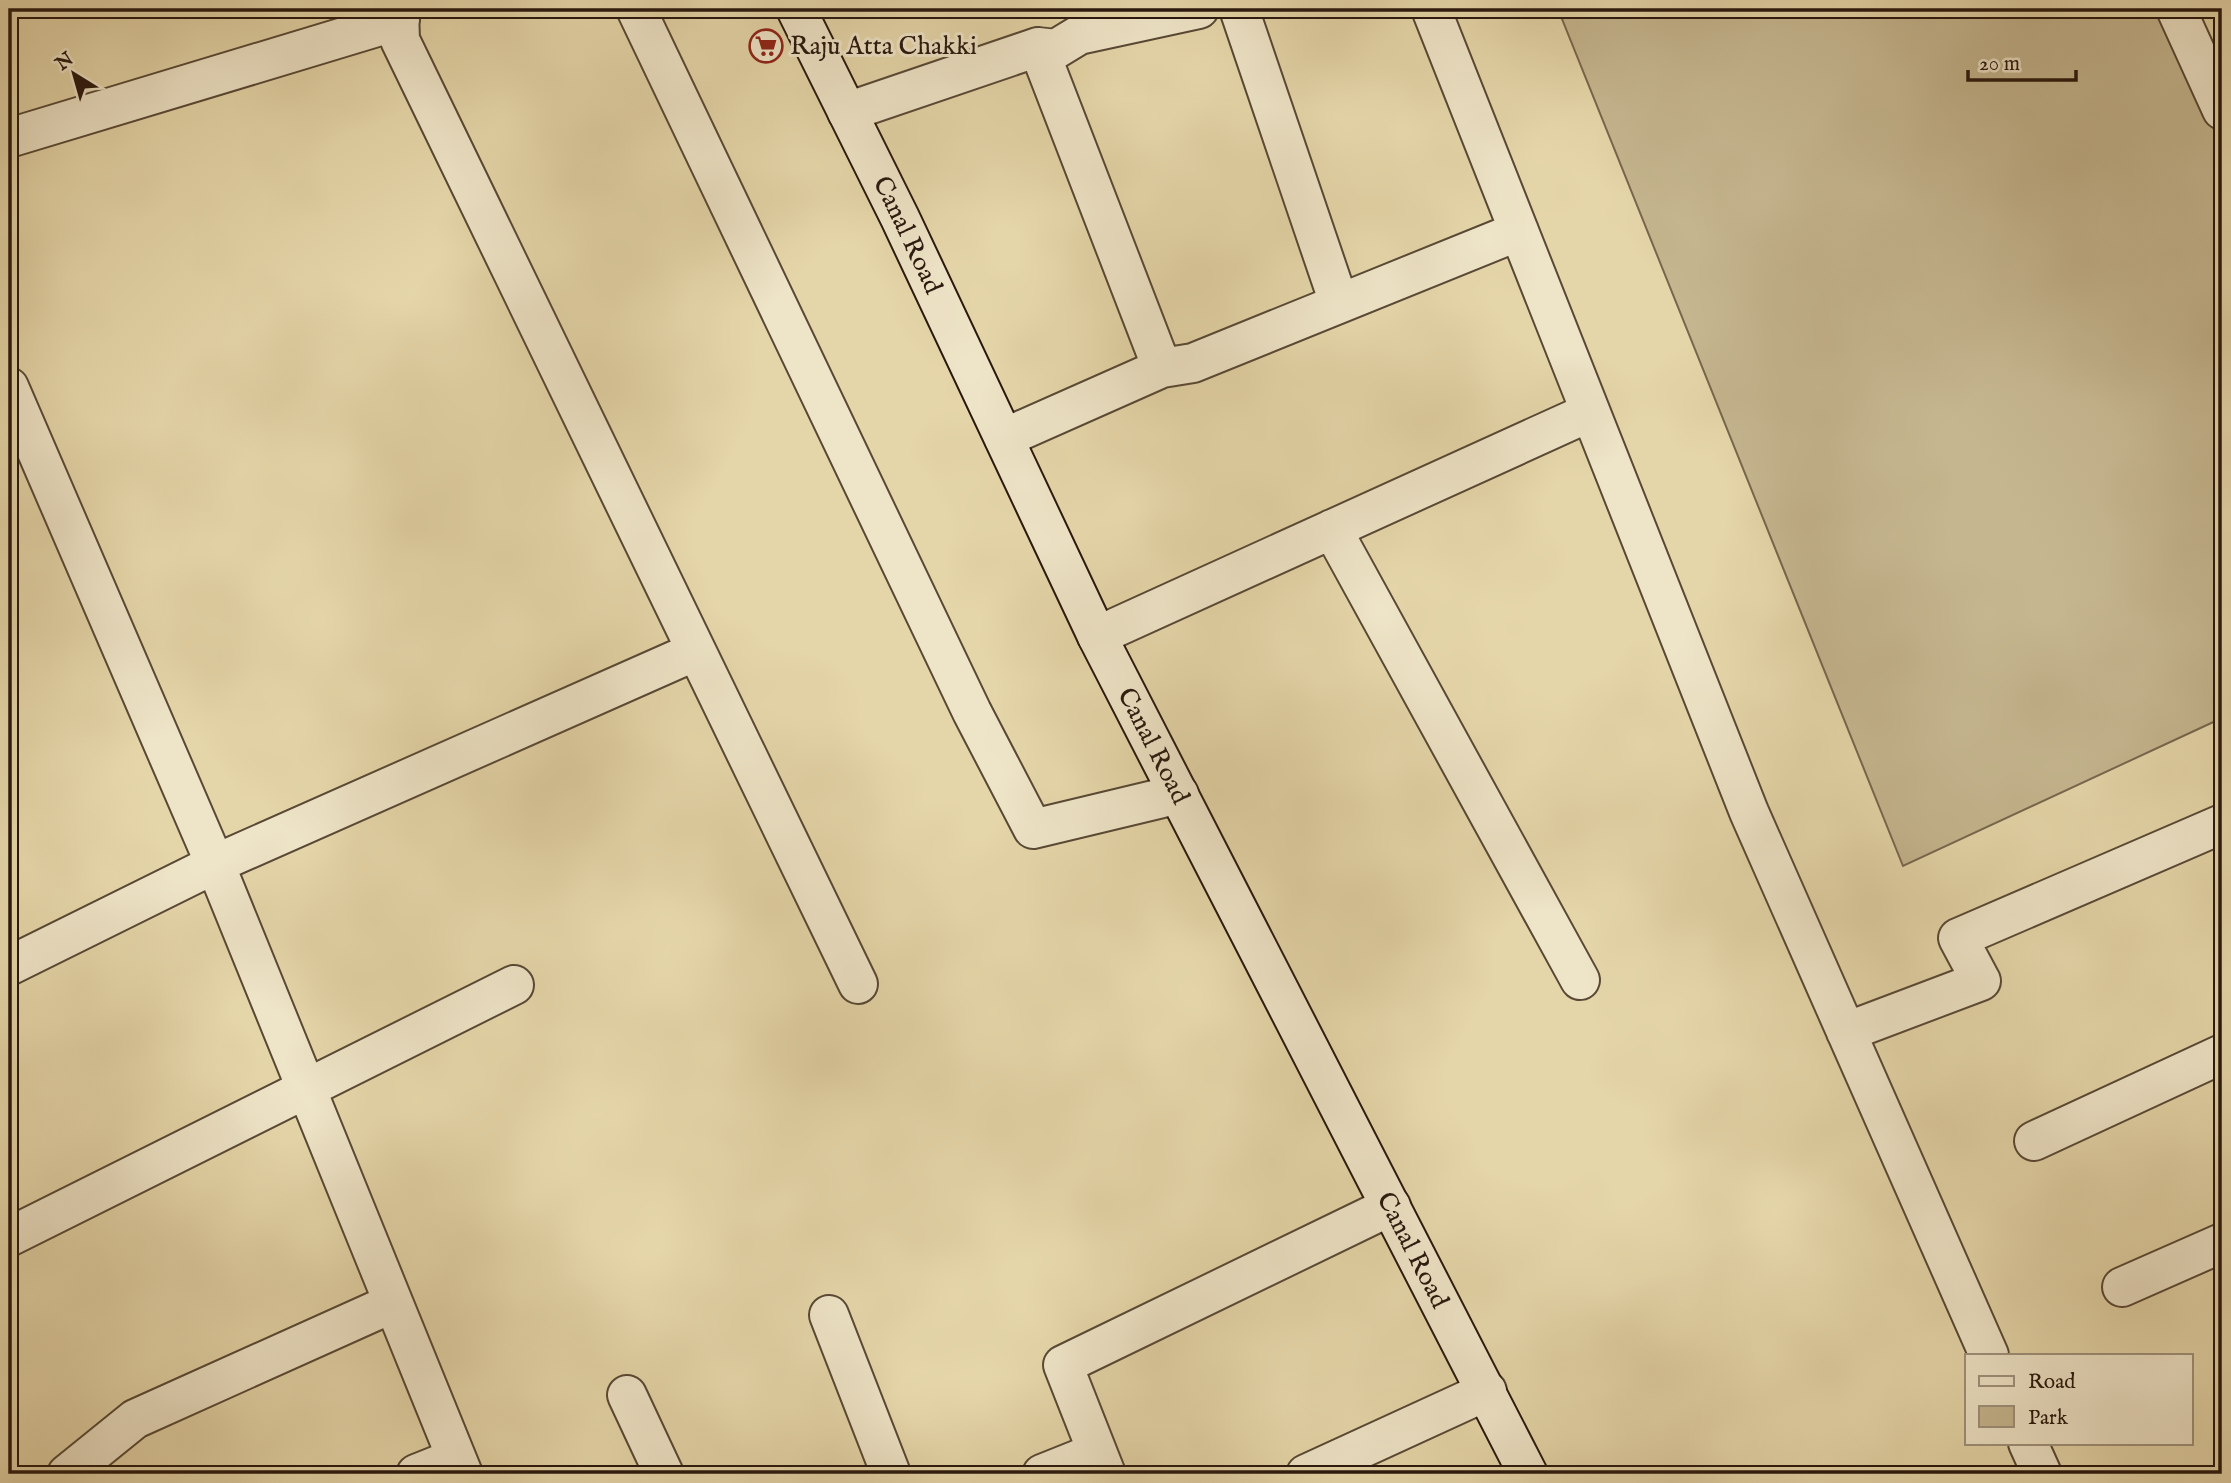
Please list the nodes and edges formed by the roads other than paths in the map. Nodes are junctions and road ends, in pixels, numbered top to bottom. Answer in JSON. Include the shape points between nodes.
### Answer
{"nodes":[{"id":1,"x":636,"y":9,"type":"edge"},
{"id":2,"x":796,"y":9,"type":"edge"},
{"id":3,"x":1199,"y":9,"type":"edge"},
{"id":4,"x":1239,"y":9,"type":"edge"},
{"id":5,"x":1431,"y":9,"type":"edge"},
{"id":6,"x":2176,"y":9,"type":"edge"},
{"id":7,"x":400,"y":15,"type":"edge"},
{"id":8,"x":1038,"y":47,"type":"junction"},
{"id":9,"x":2222,"y":110,"type":"edge"},
{"id":10,"x":847,"y":112,"type":"junction"},
{"id":11,"x":9,"y":138,"type":"edge"},
{"id":12,"x":1519,"y":231,"type":"junction"},
{"id":13,"x":1339,"y":303,"type":"junction"},
{"id":14,"x":1162,"y":368,"type":"junction"},
{"id":15,"x":9,"y":387,"type":"edge"},
{"id":16,"x":1590,"y":412,"type":"junction"},
{"id":17,"x":1004,"y":438,"type":"junction"},
{"id":18,"x":1332,"y":529,"type":"junction"},
{"id":19,"x":1097,"y":636,"type":"junction"},
{"id":20,"x":696,"y":651,"type":"junction"},
{"id":21,"x":1179,"y":794,"type":"junction"},
{"id":22,"x":2222,"y":824,"type":"edge"},
{"id":23,"x":215,"y":864,"type":"junction"},
{"id":24,"x":9,"y":966,"type":"edge"},
{"id":25,"x":1580,"y":979,"type":"dead end"},
{"id":26,"x":858,"y":984,"type":"dead end"},
{"id":27,"x":514,"y":985,"type":"dead end"},
{"id":28,"x":1846,"y":1032,"type":"junction"},
{"id":29,"x":2222,"y":1054,"type":"edge"},
{"id":30,"x":306,"y":1089,"type":"junction"},
{"id":31,"x":2034,"y":1141,"type":"dead end"},
{"id":32,"x":1391,"y":1206,"type":"junction"},
{"id":33,"x":9,"y":1237,"type":"edge"},
{"id":34,"x":2222,"y":1243,"type":"edge"},
{"id":35,"x":2122,"y":1287,"type":"dead end"},
{"id":36,"x":393,"y":1303,"type":"junction"},
{"id":37,"x":829,"y":1315,"type":"dead end"},
{"id":38,"x":1990,"y":1354,"type":"edge"},
{"id":39,"x":1487,"y":1391,"type":"junction"},
{"id":40,"x":627,"y":1395,"type":"dead end"},
{"id":41,"x":2028,"y":1444,"type":"edge"},
{"id":42,"x":1102,"y":1463,"type":"edge"},
{"id":43,"x":459,"y":1466,"type":"edge"},
{"id":44,"x":67,"y":1474,"type":"edge"},
{"id":45,"x":416,"y":1474,"type":"edge"},
{"id":46,"x":664,"y":1474,"type":"edge"},
{"id":47,"x":891,"y":1474,"type":"edge"},
{"id":48,"x":1042,"y":1474,"type":"edge"},
{"id":49,"x":1306,"y":1474,"type":"edge"},
{"id":50,"x":1528,"y":1474,"type":"edge"},
{"id":51,"x":2042,"y":1474,"type":"edge"}],
"edges":[{"from":1,"to":21,"type":"street","via":[[965,700],[1033,829]]},
{"from":2,"to":10,"type":"street","name":"Canal Road"},
{"from":3,"to":8,"type":"street","via":[[1079,35],[1056,49]]},
{"from":4,"to":13,"type":"street"},
{"from":5,"to":12,"type":"street"},
{"from":6,"to":9,"type":"street"},
{"from":7,"to":11,"type":"street"},
{"from":7,"to":20,"type":"street","via":[[400,40]]},
{"from":8,"to":10,"type":"street"},
{"from":8,"to":14,"type":"street"},
{"from":10,"to":17,"type":"street","name":"Canal Road"},
{"from":12,"to":13,"type":"street"},
{"from":12,"to":16,"type":"street"},
{"from":13,"to":14,"type":"street","via":[[1193,363]]},
{"from":14,"to":17,"type":"street"},
{"from":15,"to":23,"type":"street"},
{"from":16,"to":18,"type":"street"},
{"from":16,"to":28,"type":"street","via":[[1749,813]]},
{"from":17,"to":19,"type":"street","name":"Canal Road"},
{"from":18,"to":19,"type":"street"},
{"from":18,"to":25,"type":"street"},
{"from":19,"to":21,"type":"street","name":"Canal Road"},
{"from":20,"to":23,"type":"street"},
{"from":20,"to":26,"type":"street"},
{"from":21,"to":32,"type":"street","name":"Canal Road"},
{"from":22,"to":28,"type":"street","via":[[1958,938],[1981,981]]},
{"from":23,"to":24,"type":"street"},
{"from":23,"to":30,"type":"street"},
{"from":27,"to":30,"type":"street"},
{"from":28,"to":38,"type":"street"},
{"from":29,"to":31,"type":"street"},
{"from":30,"to":33,"type":"street"},
{"from":30,"to":36,"type":"street"},
{"from":32,"to":39,"type":"street","name":"Canal Road"},
{"from":32,"to":42,"type":"street","via":[[1063,1365]]},
{"from":34,"to":35,"type":"street"},
{"from":36,"to":43,"type":"street"},
{"from":36,"to":44,"type":"street","via":[[135,1419]]},
{"from":37,"to":47,"type":"street"},
{"from":39,"to":49,"type":"street"},
{"from":39,"to":50,"type":"street","name":"Canal Road"},
{"from":40,"to":46,"type":"street"},
{"from":41,"to":51,"type":"street"},
{"from":42,"to":48,"type":"street"},
{"from":43,"to":45,"type":"street"}]}
